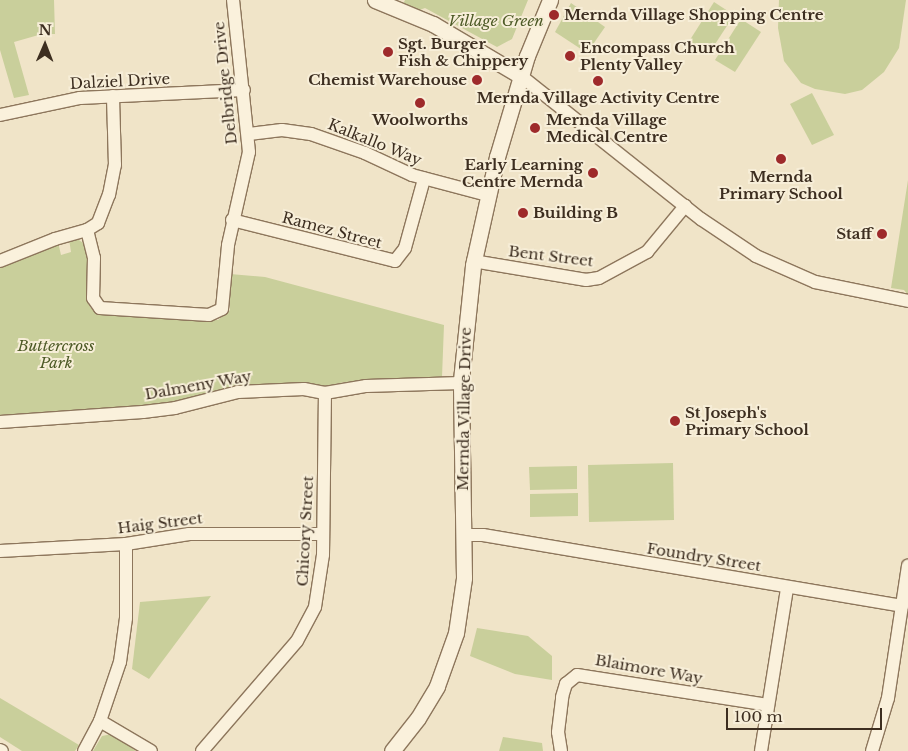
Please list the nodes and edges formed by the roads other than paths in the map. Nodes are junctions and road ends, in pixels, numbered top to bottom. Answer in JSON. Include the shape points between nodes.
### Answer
{"nodes":[{"id":1,"x":375,"y":0,"type":"edge"},
{"id":2,"x":550,"y":0,"type":"edge"},
{"id":3,"x":232,"y":2,"type":"edge"},
{"id":4,"x":521,"y":76,"type":"junction"},
{"id":5,"x":244,"y":90,"type":"junction"},
{"id":6,"x":113,"y":96,"type":"junction"},
{"id":7,"x":0,"y":115,"type":"edge"},
{"id":8,"x":249,"y":134,"type":"junction"},
{"id":9,"x":424,"y":179,"type":"junction"},
{"id":10,"x":487,"y":195,"type":"junction"},
{"id":11,"x":685,"y":206,"type":"junction"},
{"id":12,"x":232,"y":220,"type":"junction"},
{"id":13,"x":87,"y":230,"type":"junction"},
{"id":14,"x":0,"y":261,"type":"edge"},
{"id":15,"x":473,"y":261,"type":"junction"},
{"id":16,"x":908,"y":301,"type":"edge"},
{"id":17,"x":461,"y":383,"type":"junction"},
{"id":18,"x":326,"y":393,"type":"junction"},
{"id":19,"x":0,"y":422,"type":"edge"},
{"id":20,"x":323,"y":534,"type":"junction"},
{"id":21,"x":463,"y":539,"type":"junction"},
{"id":22,"x":126,"y":544,"type":"junction"},
{"id":23,"x":0,"y":551,"type":"edge"},
{"id":24,"x":908,"y":566,"type":"edge"},
{"id":25,"x":787,"y":588,"type":"junction"},
{"id":26,"x":902,"y":606,"type":"junction"},
{"id":27,"x":768,"y":705,"type":"junction"},
{"id":28,"x":100,"y":721,"type":"junction"},
{"id":29,"x":84,"y":751,"type":"edge"},
{"id":30,"x":151,"y":751,"type":"edge"},
{"id":31,"x":202,"y":751,"type":"edge"},
{"id":32,"x":392,"y":751,"type":"edge"},
{"id":33,"x":561,"y":751,"type":"edge"},
{"id":34,"x":760,"y":751,"type":"edge"},
{"id":35,"x":872,"y":751,"type":"edge"}],
"edges":[{"from":1,"to":4,"type":"street","via":[[433,24]]},
{"from":2,"to":4,"type":"street","name":"Mernda Village Drive"},
{"from":3,"to":5,"type":"street","name":"Delbridge Drive"},
{"from":4,"to":10,"type":"street","name":"Mernda Village Drive"},
{"from":4,"to":11,"type":"street"},
{"from":5,"to":6,"type":"street","name":"Dalziel Drive"},
{"from":5,"to":8,"type":"street","name":"Delbridge Drive"},
{"from":6,"to":7,"type":"street","name":"Dalziel Drive","via":[[51,102]]},
{"from":6,"to":13,"type":"street","via":[[113,176],[101,218]]},
{"from":8,"to":9,"type":"street","name":"Kalkallo Way","via":[[282,130],[311,134]]},
{"from":8,"to":12,"type":"street","name":"Delbridge Drive","via":[[246,174]]},
{"from":9,"to":10,"type":"street","name":"Kalkallo Way"},
{"from":9,"to":12,"type":"street","name":"Ramez Street","via":[[405,248],[395,261]]},
{"from":10,"to":15,"type":"street","name":"Mernda Village Drive"},
{"from":11,"to":15,"type":"street","name":"Bent Street","via":[[647,252],[599,278],[586,280]]},
{"from":11,"to":16,"type":"street","via":[[741,247],[786,272],[844,290]]},
{"from":12,"to":13,"type":"street","name":"Delbridge Drive","via":[[225,302],[220,312],[209,314],[100,308],[93,298],[94,258]]},
{"from":13,"to":14,"type":"street","via":[[55,238]]},
{"from":15,"to":17,"type":"street","name":"Mernda Village Drive"},
{"from":17,"to":18,"type":"street","name":"Dalmeny Way","via":[[366,386]]},
{"from":17,"to":21,"type":"street","name":"Mernda Village Drive"},
{"from":18,"to":19,"type":"street","name":"Dalmeny Way","via":[[304,389],[238,392],[151,411]]},
{"from":18,"to":20,"type":"street","name":"Chicory Street"},
{"from":20,"to":22,"type":"street","name":"Haig Street","via":[[189,534]]},
{"from":20,"to":31,"type":"street","name":"Chicory Street","via":[[318,593],[300,635]]},
{"from":21,"to":25,"type":"street","name":"Foundry Street","via":[[483,535]]},
{"from":21,"to":32,"type":"street","name":"Mernda Village Drive","via":[[461,611],[445,670],[418,718]]},
{"from":22,"to":23,"type":"street","name":"Haig Street"},
{"from":22,"to":28,"type":"street","via":[[124,642]]},
{"from":24,"to":26,"type":"street"},
{"from":25,"to":26,"type":"street","name":"Foundry Street"},
{"from":25,"to":27,"type":"street"},
{"from":26,"to":35,"type":"street","via":[[888,698]]},
{"from":27,"to":33,"type":"street","name":"Blaimore Way","via":[[577,674],[566,684],[562,697],[558,732]]},
{"from":27,"to":34,"type":"street"},
{"from":28,"to":29,"type":"street"},
{"from":28,"to":30,"type":"street"}]}
